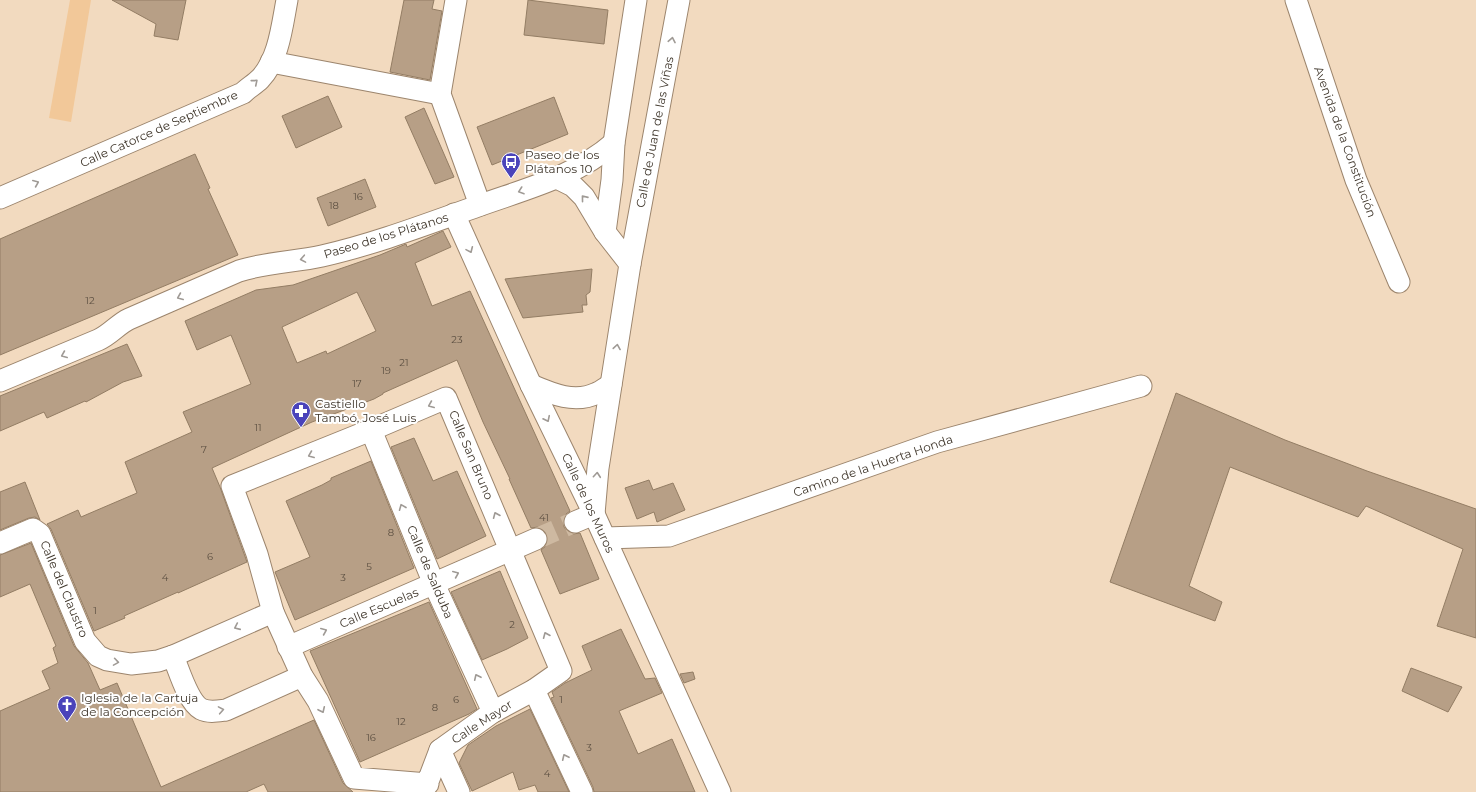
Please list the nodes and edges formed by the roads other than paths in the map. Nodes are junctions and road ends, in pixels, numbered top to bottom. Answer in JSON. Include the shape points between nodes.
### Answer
{"nodes":[{"id":1,"x":287,"y":0,"type":"edge"},
{"id":2,"x":456,"y":0,"type":"edge"},
{"id":3,"x":636,"y":0,"type":"edge"},
{"id":4,"x":679,"y":0,"type":"edge"},
{"id":5,"x":1296,"y":0,"type":"edge"},
{"id":6,"x":271,"y":62,"type":"junction"},
{"id":7,"x":440,"y":94,"type":"junction"},
{"id":8,"x":614,"y":143,"type":"junction"},
{"id":9,"x":558,"y":178,"type":"junction"},
{"id":10,"x":0,"y":198,"type":"edge"},
{"id":11,"x":480,"y":205,"type":"junction"},
{"id":12,"x":454,"y":214,"type":"junction"},
{"id":13,"x":605,"y":232,"type":"junction"},
{"id":14,"x":630,"y":264,"type":"junction"},
{"id":15,"x":1399,"y":282,"type":"dead end"},
{"id":16,"x":0,"y":380,"type":"edge"},
{"id":17,"x":531,"y":385,"type":"junction"},
{"id":18,"x":611,"y":385,"type":"junction"},
{"id":19,"x":1141,"y":386,"type":"dead end"},
{"id":20,"x":371,"y":430,"type":"junction"},
{"id":21,"x":584,"y":518,"type":"junction"},
{"id":22,"x":605,"y":538,"type":"junction"},
{"id":23,"x":536,"y":539,"type":"tunnel mouth"},
{"id":24,"x":0,"y":543,"type":"edge"},
{"id":25,"x":512,"y":551,"type":"junction"},
{"id":26,"x":434,"y":584,"type":"junction"},
{"id":27,"x":273,"y":612,"type":"junction"},
{"id":28,"x":288,"y":647,"type":"junction"},
{"id":29,"x":173,"y":656,"type":"junction"},
{"id":30,"x":561,"y":671,"type":"joint"},
{"id":31,"x":302,"y":676,"type":"junction"},
{"id":32,"x":534,"y":690,"type":"junction"},
{"id":33,"x":493,"y":712,"type":"junction"},
{"id":34,"x":440,"y":750,"type":"junction"},
{"id":35,"x":426,"y":788,"type":"edge"},
{"id":36,"x":459,"y":792,"type":"edge"},
{"id":37,"x":582,"y":792,"type":"edge"},
{"id":38,"x":720,"y":792,"type":"edge"}],
"edges":[{"from":1,"to":6,"type":"street","name":"Calle Catorce de Septiembre","via":[[280,39]]},
{"from":2,"to":7,"type":"street"},
{"from":3,"to":8,"type":"street"},
{"from":14,"to":4,"type":"street","name":"Calle de Juan de las Viñas","one_way":true},
{"from":5,"to":15,"type":"street","name":"Avenida de la Constitución","via":[[1356,180]]},
{"from":6,"to":7,"type":"street"},
{"from":10,"to":6,"type":"street","name":"Calle Catorce de Septiembre","one_way":true,"via":[[243,93],[260,78]]},
{"from":7,"to":11,"type":"street"},
{"from":8,"to":9,"type":"street","name":"Paseo de los Plátanos","via":[[593,160]]},
{"from":8,"to":13,"type":"street"},
{"from":9,"to":11,"type":"street","name":"Paseo de los Plátanos","one_way":true},
{"from":13,"to":9,"type":"street","one_way":true,"via":[[584,197]]},
{"from":11,"to":12,"type":"street","name":"Paseo de los Plátanos"},
{"from":12,"to":16,"type":"street","name":"Paseo de los Plátanos","one_way":true,"via":[[349,249],[240,271],[129,318],[105,337]]},
{"from":12,"to":17,"type":"street","name":"Calle de los Muros","one_way":true},
{"from":13,"to":14,"type":"street"},
{"from":18,"to":14,"type":"street","name":"Calle de Juan de las Viñas","one_way":true},
{"from":17,"to":18,"type":"street","via":[[566,398],[597,394]]},
{"from":17,"to":21,"type":"street","name":"Calle de los Muros","one_way":true},
{"from":21,"to":18,"type":"street","name":"Calle de Juan de las Viñas","one_way":true,"via":[[598,468]]},
{"from":19,"to":22,"type":"street","name":"Camino de la Huerta Honda","via":[[937,442],[669,536]]},
{"from":25,"to":20,"type":"street","name":"Calle San Bruno","one_way":true,"via":[[446,398]]},
{"from":26,"to":20,"type":"street","name":"Calle de Salduba","one_way":true},
{"from":20,"to":27,"type":"street","name":"Calle San Bruno","one_way":true,"via":[[232,486],[257,554]]},
{"from":21,"to":22,"type":"street","name":"Calle de los Muros"},
{"from":22,"to":38,"type":"street","name":"Calle de los Muros"},
{"from":23,"to":25,"type":"street","name":"Calle Escuelas"},
{"from":24,"to":29,"type":"street","name":"Calle del Claustro","one_way":true,"via":[[33,529],[40,534],[86,641],[98,656],[131,664],[158,661]]},
{"from":26,"to":25,"type":"street","name":"Calle Escuelas","one_way":true},
{"from":30,"to":25,"type":"street","name":"Calle San Bruno","one_way":true},
{"from":28,"to":26,"type":"street","name":"Calle Escuelas","one_way":true},
{"from":33,"to":26,"type":"street","name":"Calle de Salduba","one_way":true},
{"from":27,"to":28,"type":"street"},
{"from":27,"to":29,"type":"street","one_way":true},
{"from":28,"to":31,"type":"street"},
{"from":29,"to":31,"type":"street","one_way":true,"via":[[193,702],[208,711],[226,710]]},
{"from":30,"to":32,"type":"street","name":"Calle Mayor"},
{"from":31,"to":35,"type":"street","one_way":true,"via":[[318,701],[354,778]]},
{"from":32,"to":33,"type":"street","name":"Calle Mayor"},
{"from":37,"to":32,"type":"street","one_way":true},
{"from":33,"to":34,"type":"street","name":"Calle Mayor"},
{"from":34,"to":35,"type":"street","name":"Calle Mayor"},
{"from":34,"to":36,"type":"street"}]}
